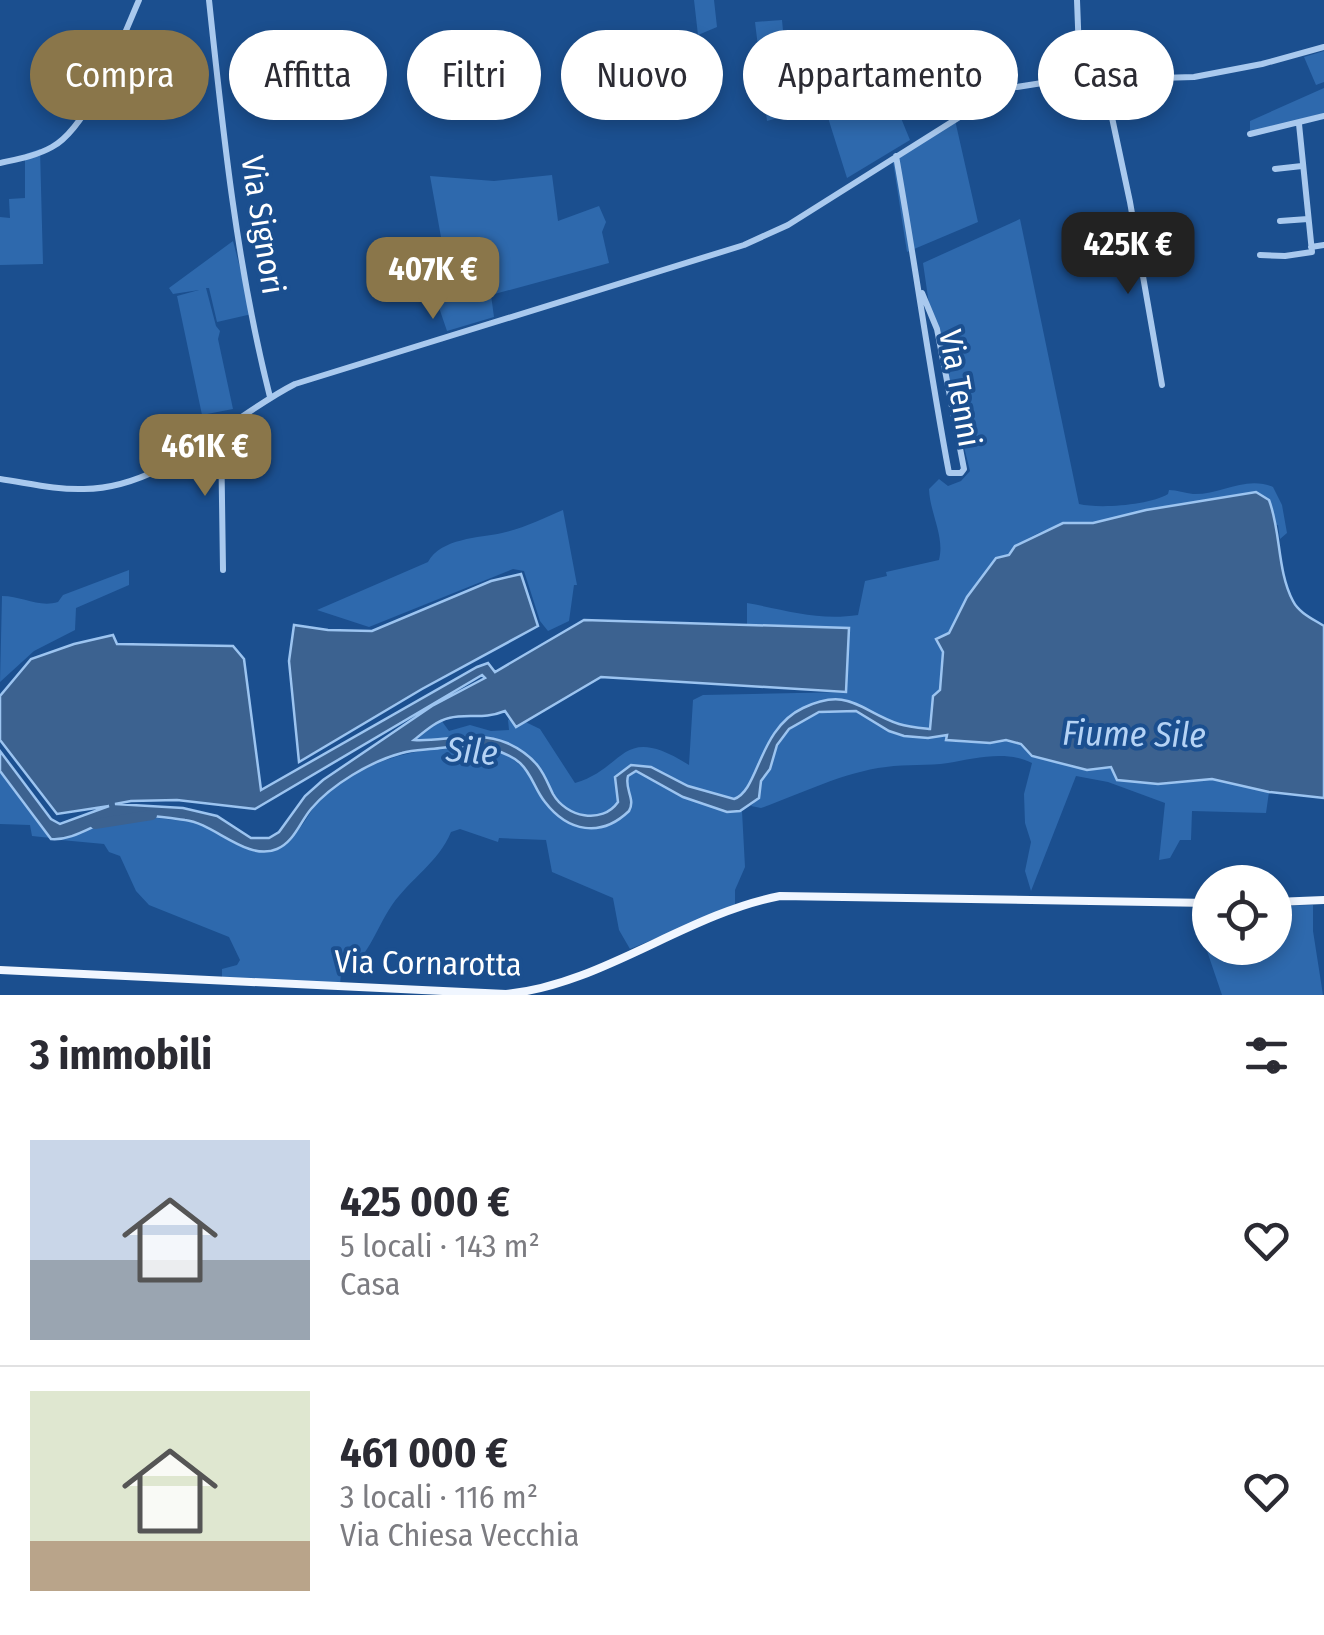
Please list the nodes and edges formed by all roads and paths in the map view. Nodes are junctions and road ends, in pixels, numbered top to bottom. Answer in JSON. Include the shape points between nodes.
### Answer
{"nodes":[{"id":1,"x":139,"y":0,"type":"edge"},
{"id":2,"x":209,"y":0,"type":"edge"},
{"id":3,"x":1076,"y":0,"type":"edge"},
{"id":4,"x":1078,"y":30,"type":"edge"},
{"id":5,"x":1324,"y":46,"type":"edge"},
{"id":6,"x":1174,"y":79,"type":"edge"},
{"id":7,"x":1324,"y":116,"type":"edge"},
{"id":8,"x":954,"y":120,"type":"edge"},
{"id":9,"x":1113,"y":120,"type":"edge"},
{"id":10,"x":1299,"y":124,"type":"junction"},
{"id":11,"x":1250,"y":134,"type":"dead end"},
{"id":12,"x":896,"y":156,"type":"junction"},
{"id":13,"x":0,"y":163,"type":"edge"},
{"id":14,"x":1302,"y":166,"type":"junction"},
{"id":15,"x":1275,"y":168,"type":"dead end"},
{"id":16,"x":1308,"y":219,"type":"junction"},
{"id":17,"x":1280,"y":221,"type":"dead end"},
{"id":18,"x":1324,"y":245,"type":"edge"},
{"id":19,"x":1311,"y":247,"type":"junction"},
{"id":20,"x":1260,"y":255,"type":"dead end"},
{"id":21,"x":922,"y":292,"type":"junction"},
{"id":22,"x":932,"y":318,"type":"junction"},
{"id":23,"x":923,"y":320,"type":"junction"},
{"id":24,"x":1162,"y":385,"type":"dead end"},
{"id":25,"x":270,"y":397,"type":"junction"},
{"id":26,"x":221,"y":429,"type":"junction"},
{"id":27,"x":0,"y":479,"type":"edge"},
{"id":28,"x":224,"y":570,"type":"dead end"},
{"id":29,"x":1324,"y":900,"type":"edge"},
{"id":30,"x":1292,"y":901,"type":"edge"},
{"id":31,"x":1192,"y":903,"type":"edge"},
{"id":32,"x":0,"y":970,"type":"edge"},
{"id":33,"x":548,"y":991,"type":"edge"}],
"edges":[{"from":1,"to":13,"type":"street","via":[[74,130],[54,146]]},
{"from":2,"to":25,"type":"street","name":"Via Signori","via":[[227,174]]},
{"from":3,"to":4,"type":"street"},
{"from":5,"to":6,"type":"street"},
{"from":7,"to":10,"type":"street"},
{"from":8,"to":12,"type":"street"},
{"from":9,"to":24,"type":"street"},
{"from":10,"to":11,"type":"street"},
{"from":10,"to":14,"type":"street"},
{"from":12,"to":21,"type":"street","name":"Via Tenni"},
{"from":12,"to":25,"type":"street","via":[[744,245],[348,366]]},
{"from":14,"to":15,"type":"street"},
{"from":14,"to":16,"type":"street"},
{"from":16,"to":17,"type":"street"},
{"from":16,"to":19,"type":"street"},
{"from":18,"to":19,"type":"street"},
{"from":19,"to":20,"type":"street","via":[[1312,252]]},
{"from":21,"to":22,"type":"street","name":"Via Tenni"},
{"from":21,"to":23,"type":"street","name":"Via Tenni"},
{"from":22,"to":23,"type":"street"},
{"from":22,"to":23,"type":"street","name":"Via Tenni","via":[[964,468],[954,475]]},
{"from":25,"to":26,"type":"street"},
{"from":26,"to":27,"type":"street","via":[[128,483],[88,490]]},
{"from":26,"to":28,"type":"street"},
{"from":29,"to":30,"type":"main road"},
{"from":31,"to":33,"type":"main road","name":"Via Cornarotta","via":[[769,898]]},
{"from":32,"to":33,"type":"main road","name":"Via Cornarotta","via":[[470,994]]}]}
